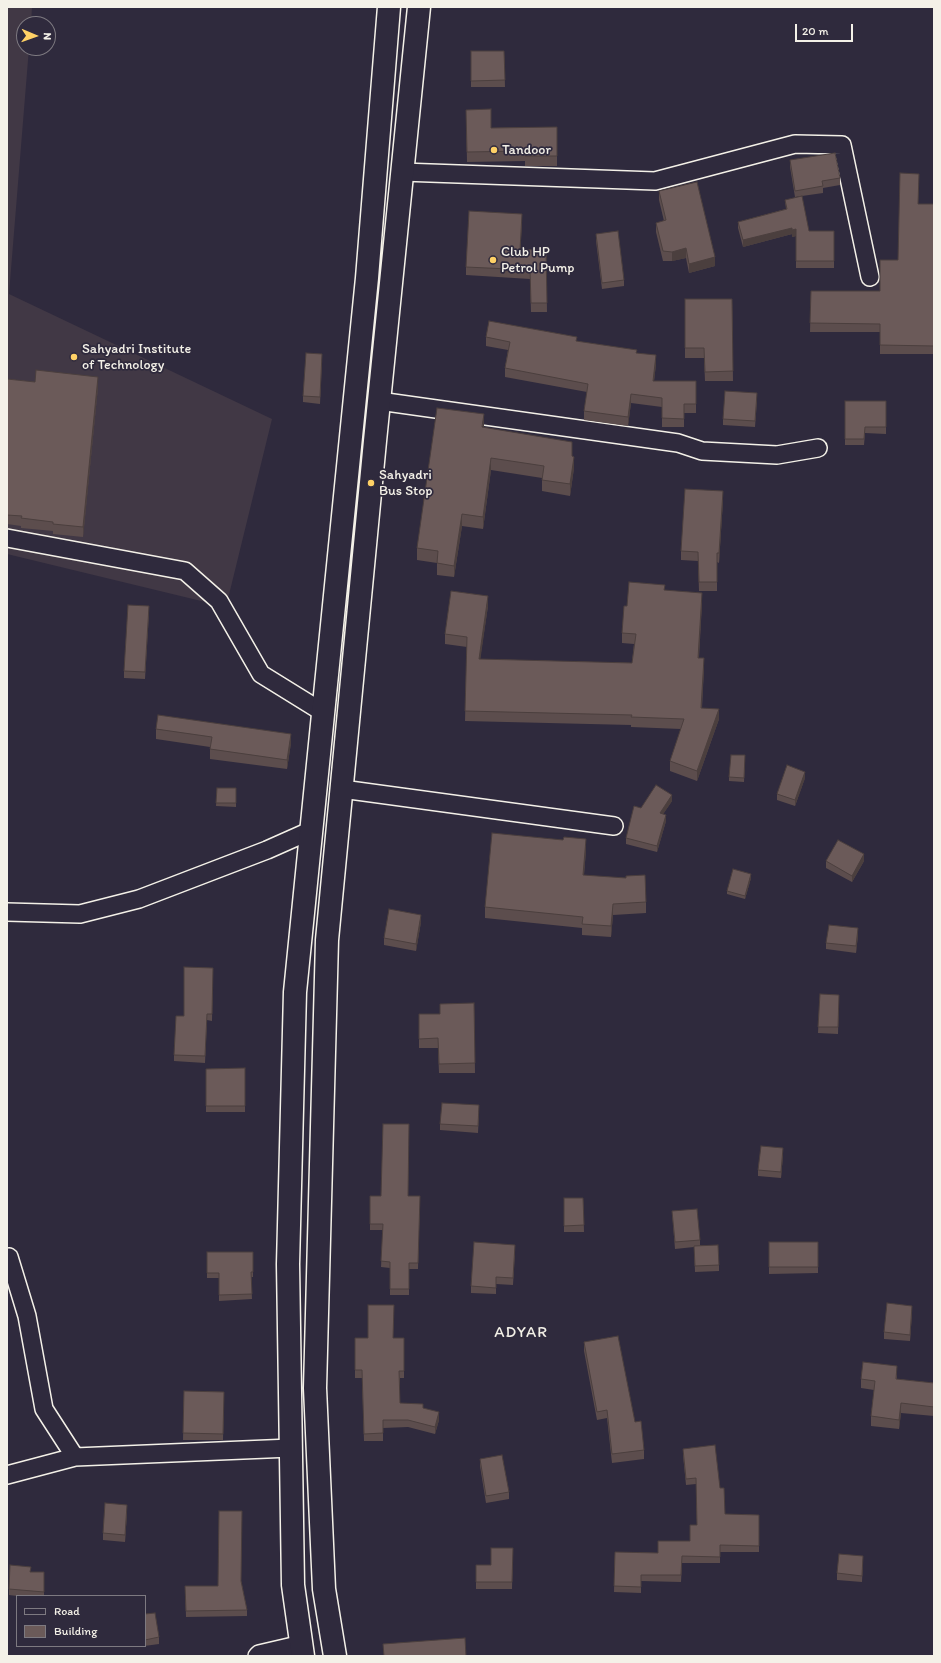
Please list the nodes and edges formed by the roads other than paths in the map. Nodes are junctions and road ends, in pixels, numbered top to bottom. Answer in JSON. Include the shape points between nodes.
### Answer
{"nodes":[{"id":1,"x":390,"y":7,"type":"edge"},
{"id":2,"x":419,"y":7,"type":"edge"},
{"id":3,"x":402,"y":172,"type":"junction"},
{"id":4,"x":870,"y":277,"type":"dead end"},
{"id":5,"x":379,"y":401,"type":"junction"},
{"id":6,"x":818,"y":448,"type":"dead end"},
{"id":7,"x":7,"y":538,"type":"edge"},
{"id":8,"x":324,"y":713,"type":"junction"},
{"id":9,"x":342,"y":789,"type":"junction"},
{"id":10,"x":614,"y":826,"type":"dead end"},
{"id":11,"x":312,"y":830,"type":"junction"},
{"id":12,"x":7,"y":912,"type":"edge"},
{"id":13,"x":9,"y":1257,"type":"dead end"},
{"id":14,"x":291,"y":1448,"type":"junction"},
{"id":15,"x":75,"y":1457,"type":"junction"},
{"id":16,"x":7,"y":1475,"type":"edge"},
{"id":17,"x":302,"y":1650,"type":"edge"},
{"id":18,"x":257,"y":1656,"type":"edge"},
{"id":19,"x":335,"y":1656,"type":"edge"}],
"edges":[{"from":1,"to":8,"type":"highway","via":[[366,286]]},
{"from":2,"to":3,"type":"highway"},
{"from":3,"to":4,"type":"street","via":[[655,180],[795,144],[842,144]]},
{"from":3,"to":5,"type":"highway"},
{"from":5,"to":6,"type":"street","via":[[678,443],[702,451],[777,456]]},
{"from":5,"to":9,"type":"highway"},
{"from":7,"to":8,"type":"street","via":[[185,571],[219,601],[261,674]]},
{"from":8,"to":11,"type":"highway"},
{"from":9,"to":10,"type":"street"},
{"from":9,"to":19,"type":"highway","via":[[327,940],[315,1388],[324,1589]]},
{"from":11,"to":12,"type":"street","via":[[139,899],[80,914]]},
{"from":11,"to":14,"type":"highway","via":[[295,992],[288,1264]]},
{"from":13,"to":15,"type":"street","via":[[27,1316],[44,1409]]},
{"from":14,"to":15,"type":"street"},
{"from":14,"to":17,"type":"highway","via":[[293,1585]]},
{"from":15,"to":16,"type":"street"},
{"from":17,"to":18,"type":"street"}]}
